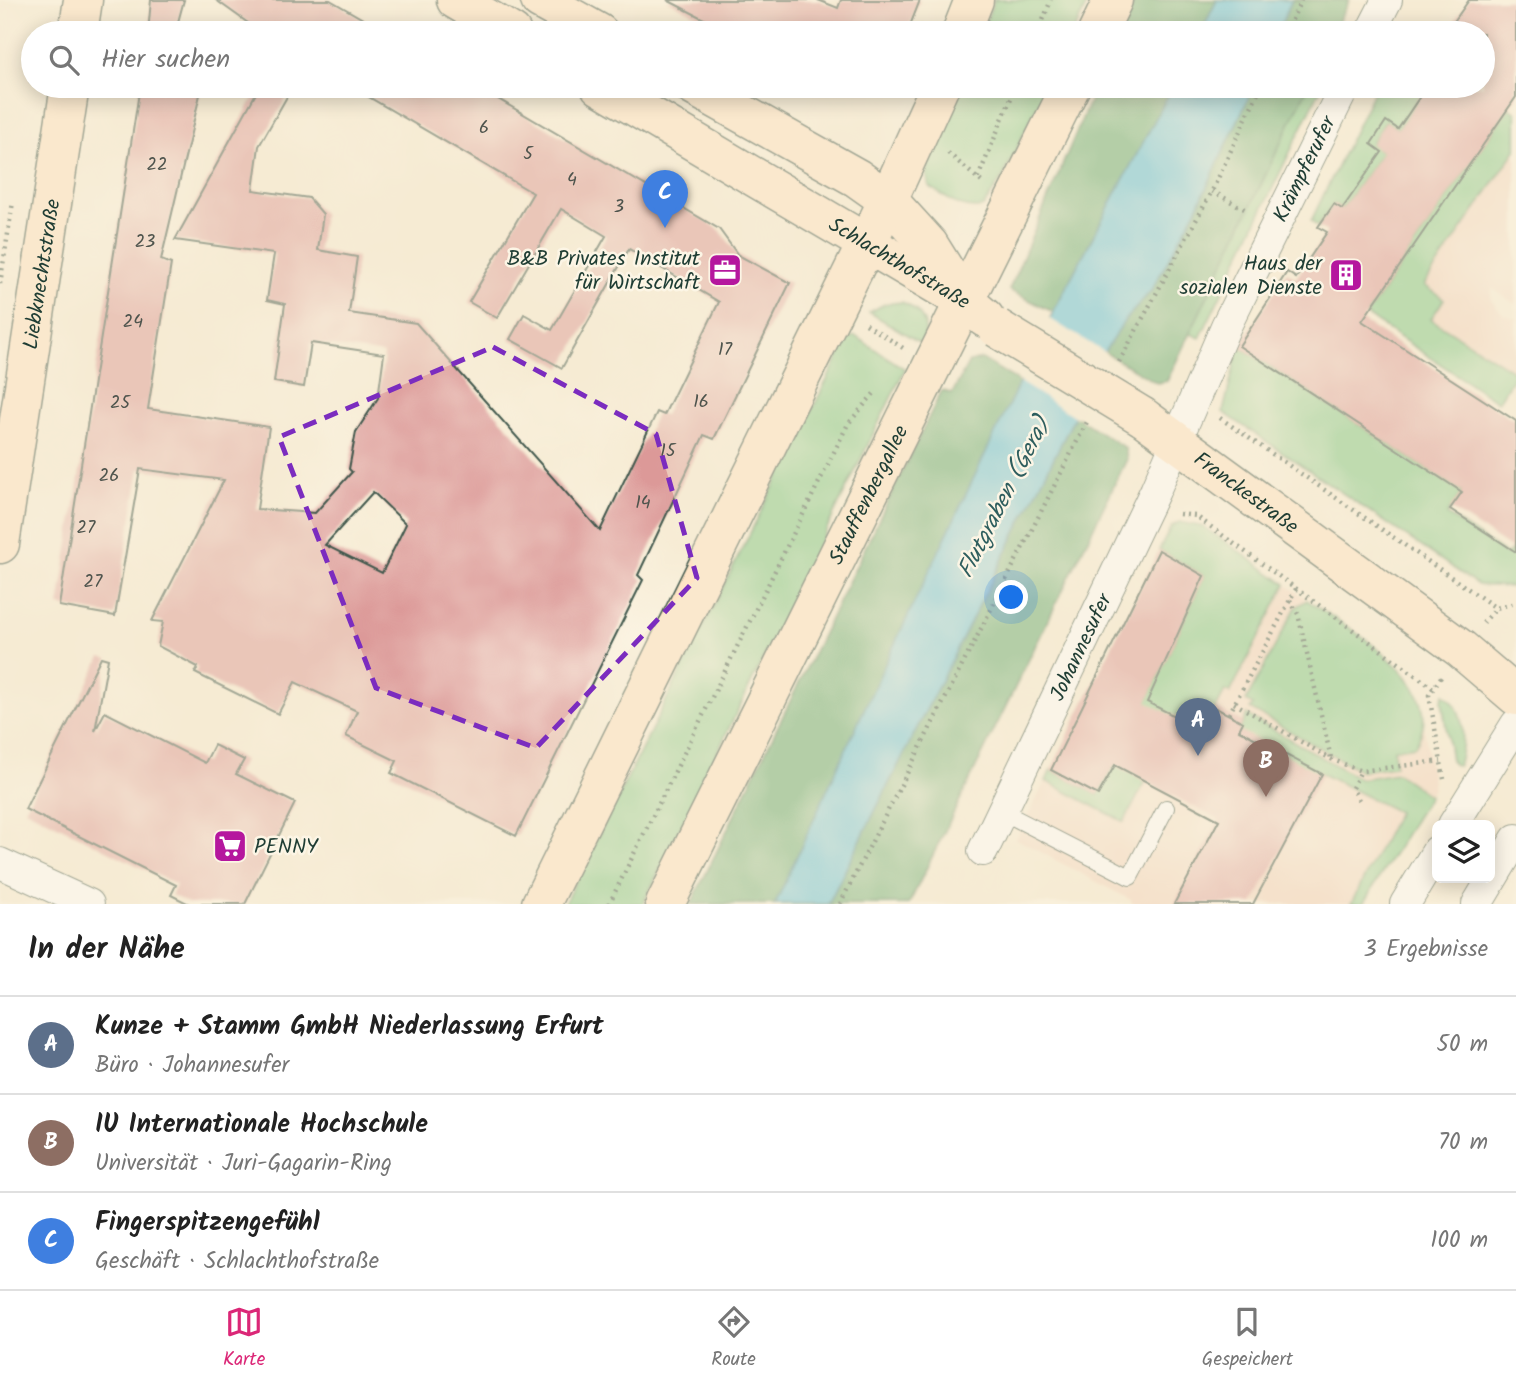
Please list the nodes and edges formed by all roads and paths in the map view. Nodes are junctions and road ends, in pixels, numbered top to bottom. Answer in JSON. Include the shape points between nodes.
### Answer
{"nodes":[{"id":1,"x":83,"y":0,"type":"edge"},
{"id":2,"x":456,"y":0,"type":"edge"},
{"id":3,"x":540,"y":0,"type":"edge"},
{"id":4,"x":974,"y":0,"type":"edge"},
{"id":5,"x":1051,"y":0,"type":"edge"},
{"id":6,"x":1114,"y":0,"type":"edge"},
{"id":7,"x":1301,"y":0,"type":"edge"},
{"id":8,"x":1387,"y":0,"type":"edge"},
{"id":9,"x":80,"y":21,"type":"edge"},
{"id":10,"x":492,"y":21,"type":"edge"},
{"id":11,"x":578,"y":21,"type":"edge"},
{"id":12,"x":966,"y":21,"type":"edge"},
{"id":13,"x":1043,"y":21,"type":"edge"},
{"id":14,"x":1103,"y":21,"type":"edge"},
{"id":15,"x":1291,"y":21,"type":"edge"},
{"id":16,"x":1376,"y":21,"type":"edge"},
{"id":17,"x":68,"y":98,"type":"edge"},
{"id":18,"x":620,"y":98,"type":"edge"},
{"id":19,"x":714,"y":98,"type":"edge"},
{"id":20,"x":935,"y":98,"type":"edge"},
{"id":21,"x":1011,"y":98,"type":"edge"},
{"id":22,"x":1065,"y":98,"type":"edge"},
{"id":23,"x":1255,"y":98,"type":"edge"},
{"id":24,"x":1339,"y":98,"type":"edge"},
{"id":25,"x":922,"y":130,"type":"junction"},
{"id":26,"x":978,"y":178,"type":"junction"},
{"id":27,"x":1212,"y":191,"type":"junction"},
{"id":28,"x":888,"y":200,"type":"junction"},
{"id":29,"x":1011,"y":209,"type":"junction"},
{"id":30,"x":1277,"y":224,"type":"junction"},
{"id":31,"x":864,"y":245,"type":"junction"},
{"id":32,"x":965,"y":302,"type":"junction"},
{"id":33,"x":836,"y":305,"type":"junction"},
{"id":34,"x":933,"y":367,"type":"junction"},
{"id":35,"x":1115,"y":370,"type":"dead end"},
{"id":36,"x":884,"y":383,"type":"dead end"},
{"id":37,"x":1193,"y":399,"type":"junction"},
{"id":38,"x":1089,"y":417,"type":"dead end"},
{"id":39,"x":1177,"y":442,"type":"junction"},
{"id":40,"x":1155,"y":491,"type":"junction"},
{"id":41,"x":0,"y":544,"type":"edge"},
{"id":42,"x":1297,"y":587,"type":"junction"},
{"id":43,"x":1290,"y":600,"type":"junction"},
{"id":44,"x":1516,"y":603,"type":"edge"},
{"id":45,"x":1496,"y":608,"type":"junction"},
{"id":46,"x":1461,"y":649,"type":"junction"},
{"id":47,"x":1433,"y":688,"type":"junction"},
{"id":48,"x":1516,"y":696,"type":"edge"},
{"id":49,"x":1234,"y":704,"type":"junction"},
{"id":50,"x":1228,"y":715,"type":"dead end"},
{"id":51,"x":1516,"y":724,"type":"edge"},
{"id":52,"x":1331,"y":759,"type":"junction"},
{"id":53,"x":1441,"y":761,"type":"junction"},
{"id":54,"x":1361,"y":771,"type":"junction"},
{"id":55,"x":1442,"y":786,"type":"dead end"},
{"id":56,"x":1359,"y":800,"type":"dead end"},
{"id":57,"x":1166,"y":808,"type":"dead end"},
{"id":58,"x":1003,"y":812,"type":"junction"},
{"id":59,"x":1456,"y":820,"type":"edge"},
{"id":60,"x":1516,"y":839,"type":"edge"},
{"id":61,"x":983,"y":851,"type":"dead end"},
{"id":62,"x":1432,"y":859,"type":"edge"},
{"id":63,"x":0,"y":863,"type":"edge"},
{"id":64,"x":89,"y":904,"type":"edge"},
{"id":65,"x":541,"y":904,"type":"edge"},
{"id":66,"x":608,"y":904,"type":"edge"},
{"id":67,"x":665,"y":904,"type":"edge"},
{"id":68,"x":839,"y":904,"type":"edge"},
{"id":69,"x":1405,"y":904,"type":"edge"},
{"id":70,"x":1477,"y":904,"type":"edge"}],
"edges":[{"from":1,"to":9,"type":"main road"},
{"from":2,"to":10,"type":"main road"},
{"from":3,"to":11,"type":"main road"},
{"from":4,"to":12,"type":"main road"},
{"from":5,"to":13,"type":"path"},
{"from":6,"to":14,"type":"main road"},
{"from":7,"to":15,"type":"path"},
{"from":8,"to":16,"type":"street"},
{"from":17,"to":41,"type":"main road","name":"Liebknechtstraße"},
{"from":18,"to":31,"type":"main road","name":"Schlachthofstraße"},
{"from":19,"to":28,"type":"main road","name":"Schlachthofstraße"},
{"from":20,"to":25,"type":"main road"},
{"from":21,"to":26,"type":"path"},
{"from":22,"to":29,"type":"main road","name":"Stauffenbergallee"},
{"from":23,"to":27,"type":"path"},
{"from":24,"to":30,"type":"street","name":"Krämpferufer"},
{"from":25,"to":26,"type":"path"},
{"from":25,"to":28,"type":"main road"},
{"from":26,"to":29,"type":"path"},
{"from":27,"to":30,"type":"path"},
{"from":27,"to":35,"type":"path"},
{"from":28,"to":31,"type":"main road"},
{"from":28,"to":32,"type":"main road","name":"Schlachthofstraße","via":[[929,245]]},
{"from":29,"to":32,"type":"main road","name":"Stauffenbergallee"},
{"from":30,"to":37,"type":"street","name":"Krämpferufer"},
{"from":31,"to":32,"type":"main road","name":"Schlachthofstraße"},
{"from":31,"to":33,"type":"main road"},
{"from":32,"to":34,"type":"main road","name":"Stauffenbergallee"},
{"from":32,"to":39,"type":"main road","name":"Franckestraße","bridge":true,"via":[[997,328]]},
{"from":33,"to":34,"type":"path"},
{"from":33,"to":65,"type":"main road"},
{"from":34,"to":67,"type":"main road","name":"Stauffenbergallee"},
{"from":36,"to":66,"type":"path","via":[[848,424]]},
{"from":37,"to":39,"type":"street","name":"Krämpferufer"},
{"from":37,"to":45,"type":"path"},
{"from":38,"to":68,"type":"path"},
{"from":39,"to":40,"type":"street","name":"Johannesufer"},
{"from":39,"to":46,"type":"main road","name":"Franckestraße"},
{"from":40,"to":42,"type":"path","via":[[1180,514],[1196,516]]},
{"from":40,"to":58,"type":"street","name":"Johannesufer"},
{"from":42,"to":43,"type":"path"},
{"from":42,"to":47,"type":"path"},
{"from":43,"to":49,"type":"path"},
{"from":43,"to":52,"type":"path","via":[[1298,614]]},
{"from":44,"to":45,"type":"path"},
{"from":45,"to":46,"type":"path"},
{"from":46,"to":47,"type":"path"},
{"from":46,"to":48,"type":"main road","name":"Franckestraße"},
{"from":47,"to":53,"type":"path","via":[[1429,695]]},
{"from":49,"to":50,"type":"path"},
{"from":49,"to":52,"type":"path"},
{"from":51,"to":59,"type":"street"},
{"from":52,"to":54,"type":"path"},
{"from":53,"to":54,"type":"path"},
{"from":53,"to":55,"type":"path"},
{"from":54,"to":56,"type":"path","via":[[1352,788]]},
{"from":57,"to":58,"type":"lane","via":[[1130,877]]},
{"from":58,"to":61,"type":"street","name":"Johannesufer"},
{"from":60,"to":70,"type":"street"},
{"from":62,"to":69,"type":"street"},
{"from":63,"to":64,"type":"street"}]}
